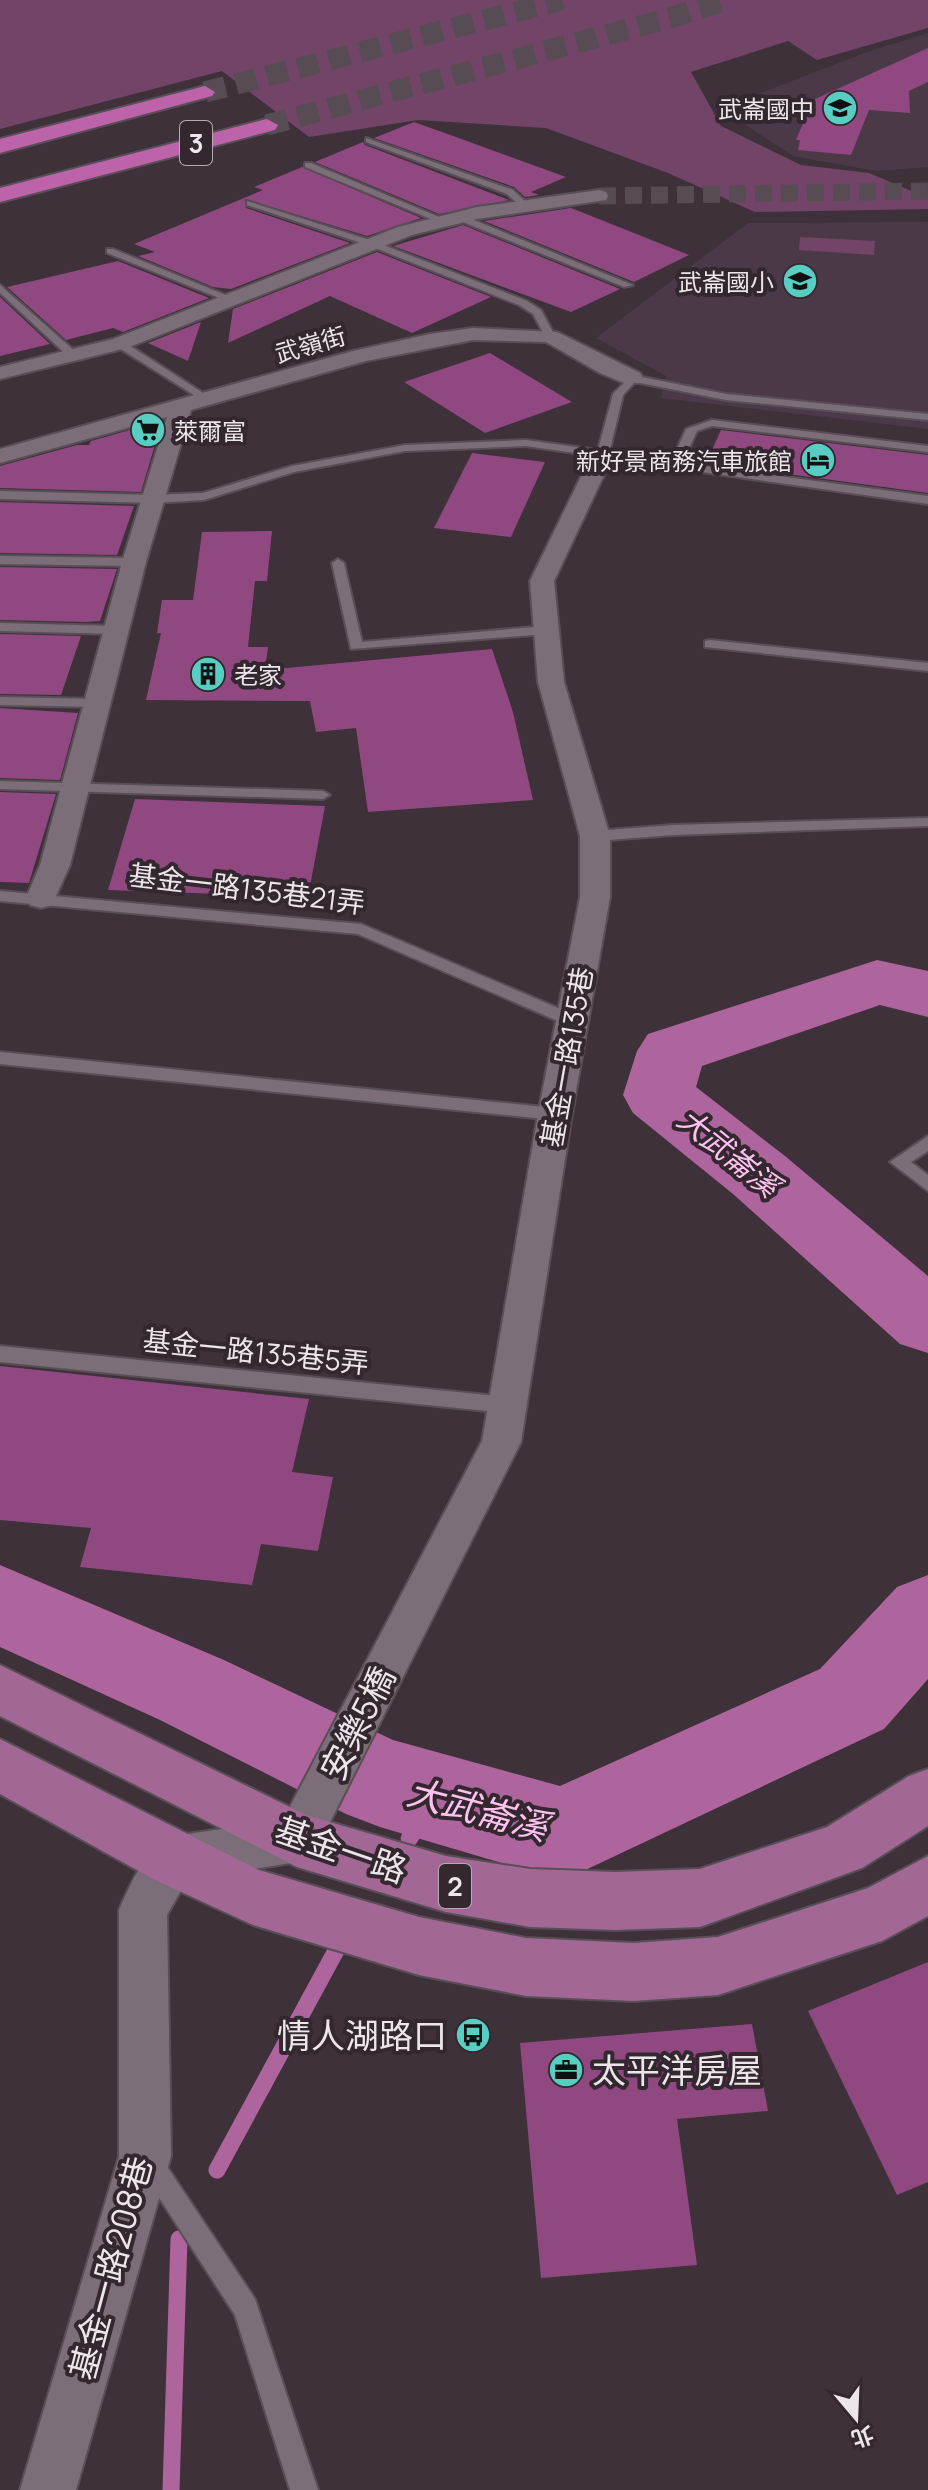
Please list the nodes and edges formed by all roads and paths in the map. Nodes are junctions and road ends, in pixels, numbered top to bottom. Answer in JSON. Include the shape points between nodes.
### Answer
{"nodes":[{"id":1,"x":205,"y":92,"type":"tunnel mouth"},
{"id":2,"x":123,"y":114,"type":"junction"},
{"id":3,"x":267,"y":125,"type":"tunnel mouth"},
{"id":4,"x":369,"y":140,"type":"dead end"},
{"id":5,"x":0,"y":146,"type":"edge"},
{"id":6,"x":178,"y":148,"type":"junction"},
{"id":7,"x":308,"y":165,"type":"dead end"},
{"id":8,"x":0,"y":195,"type":"edge"},
{"id":9,"x":599,"y":196,"type":"tunnel mouth"},
{"id":10,"x":250,"y":203,"type":"dead end"},
{"id":11,"x":523,"y":204,"type":"junction"},
{"id":12,"x":448,"y":218,"type":"junction"},
{"id":13,"x":373,"y":244,"type":"junction"},
{"id":14,"x":110,"y":251,"type":"dead end"},
{"id":15,"x":628,"y":285,"type":"dead end"},
{"id":16,"x":0,"y":288,"type":"edge"},
{"id":17,"x":233,"y":300,"type":"junction"},
{"id":18,"x":550,"y":336,"type":"junction"},
{"id":19,"x":120,"y":344,"type":"junction"},
{"id":20,"x":73,"y":355,"type":"junction"},
{"id":21,"x":0,"y":373,"type":"edge"},
{"id":22,"x":632,"y":378,"type":"junction"},
{"id":23,"x":209,"y":400,"type":"junction"},
{"id":24,"x":181,"y":407,"type":"junction"},
{"id":25,"x":928,"y":417,"type":"edge"},
{"id":26,"x":928,"y":449,"type":"edge"},
{"id":27,"x":603,"y":454,"type":"junction"},
{"id":28,"x":0,"y":456,"type":"edge"},
{"id":29,"x":0,"y":495,"type":"edge"},
{"id":30,"x":153,"y":499,"type":"junction"},
{"id":31,"x":928,"y":500,"type":"edge"},
{"id":32,"x":0,"y":560,"type":"edge"},
{"id":33,"x":134,"y":562,"type":"junction"},
{"id":34,"x":338,"y":563,"type":"dead end"},
{"id":35,"x":0,"y":627,"type":"edge"},
{"id":36,"x":116,"y":630,"type":"junction"},
{"id":37,"x":546,"y":630,"type":"junction"},
{"id":38,"x":710,"y":644,"type":"dead end"},
{"id":39,"x":928,"y":667,"type":"edge"},
{"id":40,"x":0,"y":701,"type":"edge"},
{"id":41,"x":97,"y":703,"type":"junction"},
{"id":42,"x":0,"y":785,"type":"edge"},
{"id":43,"x":75,"y":790,"type":"junction"},
{"id":44,"x":323,"y":795,"type":"dead end"},
{"id":45,"x":928,"y":822,"type":"edge"},
{"id":46,"x":595,"y":836,"type":"junction"},
{"id":47,"x":0,"y":896,"type":"edge"},
{"id":48,"x":41,"y":898,"type":"junction"},
{"id":49,"x":573,"y":1021,"type":"junction"},
{"id":50,"x":2,"y":1063,"type":"edge"},
{"id":51,"x":555,"y":1114,"type":"junction"},
{"id":52,"x":928,"y":1142,"type":"edge"},
{"id":53,"x":928,"y":1184,"type":"edge"},
{"id":54,"x":0,"y":1354,"type":"edge"},
{"id":55,"x":507,"y":1405,"type":"junction"},
{"id":56,"x":394,"y":1651,"type":"joint"},
{"id":57,"x":0,"y":1689,"type":"edge"},
{"id":58,"x":0,"y":1765,"type":"edge"},
{"id":59,"x":928,"y":1795,"type":"edge"},
{"id":60,"x":309,"y":1817,"type":"junction"},
{"id":61,"x":173,"y":1859,"type":"junction"},
{"id":62,"x":928,"y":1884,"type":"edge"},
{"id":63,"x":145,"y":2156,"type":"junction"},
{"id":64,"x":48,"y":2490,"type":"edge"},
{"id":65,"x":304,"y":2490,"type":"edge"}],
"edges":[{"from":1,"to":2,"type":"highway","number":"3"},
{"from":2,"to":5,"type":"highway","number":"3"},
{"from":2,"to":6,"type":"highway"},
{"from":3,"to":6,"type":"highway","number":"3"},
{"from":4,"to":11,"type":"lane","via":[[510,192]]},
{"from":6,"to":8,"type":"highway","number":"3"},
{"from":7,"to":12,"type":"lane"},
{"from":9,"to":11,"type":"street"},
{"from":10,"to":13,"type":"lane"},
{"from":11,"to":12,"type":"street"},
{"from":12,"to":13,"type":"street"},
{"from":12,"to":15,"type":"lane"},
{"from":13,"to":17,"type":"street"},
{"from":13,"to":18,"type":"lane","via":[[523,303],[537,312]]},
{"from":14,"to":17,"type":"lane"},
{"from":16,"to":20,"type":"lane"},
{"from":17,"to":19,"type":"street"},
{"from":18,"to":22,"type":"street","name":"武嶺街"},
{"from":18,"to":23,"type":"street","name":"武嶺街","via":[[473,334],[430,340]]},
{"from":19,"to":20,"type":"street"},
{"from":19,"to":23,"type":"lane"},
{"from":20,"to":21,"type":"street"},
{"from":22,"to":25,"type":"lane","via":[[726,397]]},
{"from":22,"to":27,"type":"lane","via":[[618,394]]},
{"from":23,"to":24,"type":"street","name":"武嶺街"},
{"from":24,"to":28,"type":"street","name":"武嶺街"},
{"from":24,"to":30,"type":"street"},
{"from":26,"to":31,"type":"lane","via":[[712,423],[692,429],[680,456],[692,468]]},
{"from":27,"to":30,"type":"lane","via":[[526,443],[405,448],[292,469],[204,496]]},
{"from":27,"to":37,"type":"street","name":"基金一路135巷","via":[[542,581]]},
{"from":29,"to":30,"type":"lane"},
{"from":30,"to":33,"type":"street"},
{"from":32,"to":33,"type":"lane"},
{"from":33,"to":36,"type":"street"},
{"from":34,"to":37,"type":"lane","via":[[356,646]]},
{"from":35,"to":36,"type":"lane"},
{"from":36,"to":41,"type":"street"},
{"from":37,"to":46,"type":"street","name":"基金一路135巷","via":[[551,682]]},
{"from":38,"to":39,"type":"lane"},
{"from":40,"to":41,"type":"lane"},
{"from":41,"to":43,"type":"street"},
{"from":42,"to":43,"type":"lane"},
{"from":43,"to":44,"type":"lane"},
{"from":43,"to":48,"type":"street"},
{"from":45,"to":46,"type":"lane"},
{"from":46,"to":49,"type":"street","name":"基金一路135巷","via":[[595,897]]},
{"from":47,"to":48,"type":"lane","name":"基金一路135巷21弄"},
{"from":48,"to":49,"type":"lane","name":"基金一路135巷21弄","via":[[361,929]]},
{"from":49,"to":51,"type":"street","name":"基金一路135巷"},
{"from":50,"to":51,"type":"lane"},
{"from":51,"to":55,"type":"street","name":"基金一路135巷"},
{"from":52,"to":53,"type":"lane","via":[[899,1162]]},
{"from":54,"to":55,"type":"lane","name":"基金一路135巷5弄"},
{"from":55,"to":56,"type":"street","name":"基金一路135巷","via":[[501,1442]]},
{"from":56,"to":60,"type":"street","name":"安樂5橋"},
{"from":57,"to":60,"type":"main road","name":"基金一路","number":"2"},
{"from":58,"to":61,"type":"main road","number":"2"},
{"from":59,"to":60,"type":"main road","name":"基金一路","number":"2","via":[[842,1849],[700,1898],[530,1898],[446,1884]]},
{"from":60,"to":61,"type":"street"},
{"from":61,"to":62,"type":"main road","number":"2","via":[[253,1897],[419,1946],[526,1967],[634,1972],[718,1966],[882,1912]]},
{"from":61,"to":63,"type":"street","name":"基金一路208巷","via":[[143,1910]]},
{"from":63,"to":64,"type":"street","name":"基金一路208巷"},
{"from":63,"to":65,"type":"lane","via":[[246,2308]]}]}
